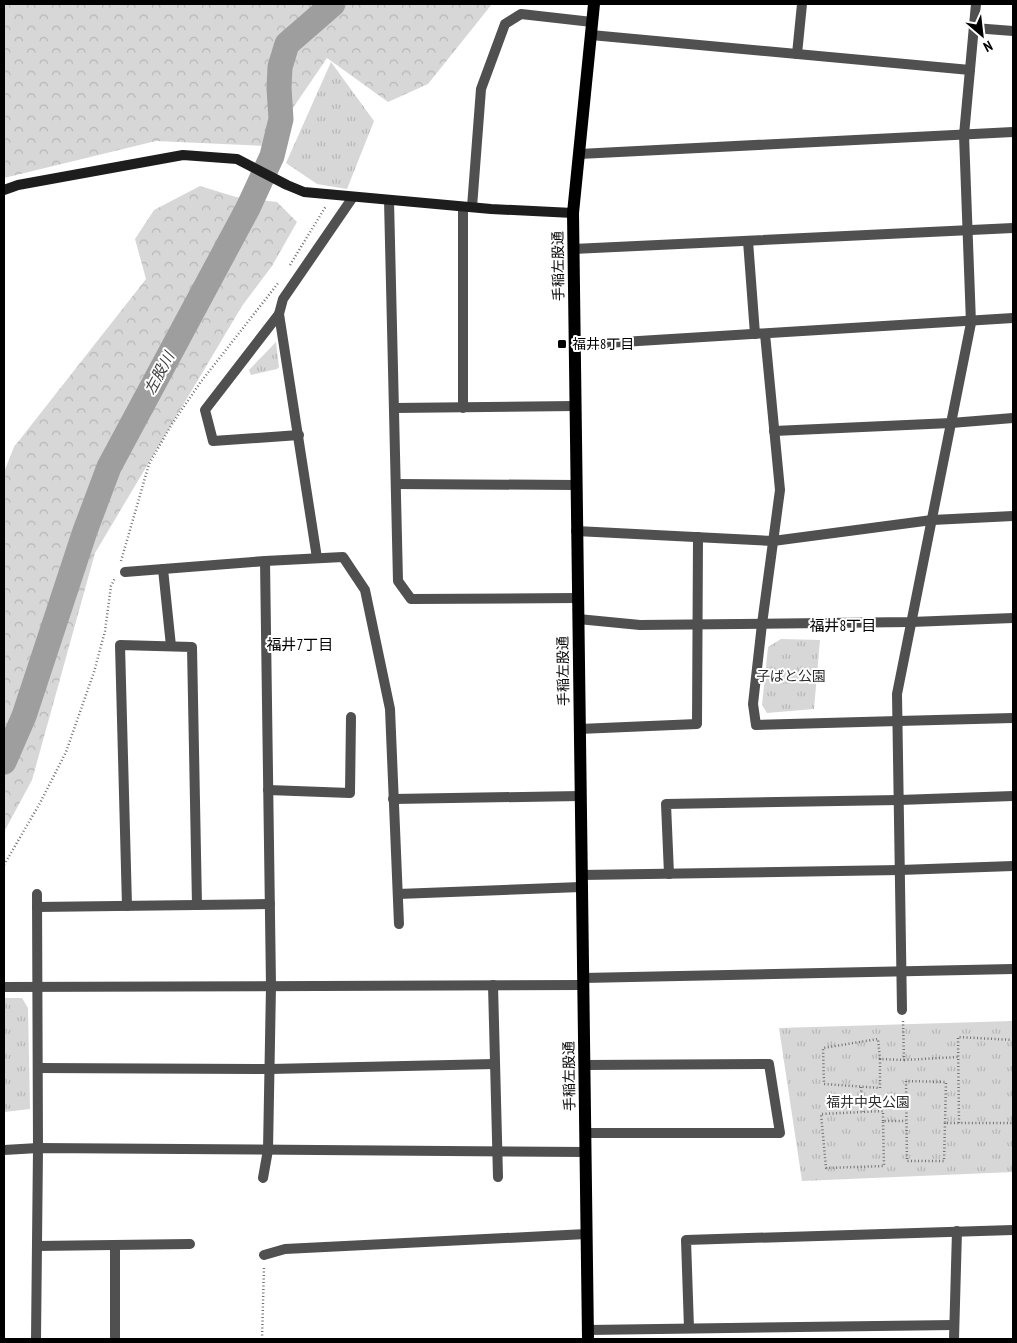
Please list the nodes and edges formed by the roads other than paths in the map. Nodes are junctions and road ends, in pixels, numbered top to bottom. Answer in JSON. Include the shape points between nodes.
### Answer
{"nodes":[{"id":1,"x":594,"y":4,"type":"edge"},
{"id":2,"x":802,"y":4,"type":"edge"},
{"id":3,"x":976,"y":4,"type":"edge"},
{"id":4,"x":591,"y":28,"type":"junction"},
{"id":5,"x":974,"y":28,"type":"junction"},
{"id":6,"x":1013,"y":31,"type":"edge"},
{"id":7,"x":797,"y":54,"type":"junction"},
{"id":8,"x":970,"y":70,"type":"junction"},
{"id":9,"x":1013,"y":132,"type":"edge"},
{"id":10,"x":964,"y":135,"type":"junction"},
{"id":11,"x":579,"y":154,"type":"junction"},
{"id":12,"x":4,"y":190,"type":"edge"},
{"id":13,"x":353,"y":197,"type":"junction"},
{"id":14,"x":389,"y":200,"type":"junction"},
{"id":15,"x":467,"y":207,"type":"junction"},
{"id":16,"x":573,"y":213,"type":"junction"},
{"id":17,"x":1013,"y":228,"type":"edge"},
{"id":18,"x":968,"y":230,"type":"junction"},
{"id":19,"x":748,"y":241,"type":"junction"},
{"id":20,"x":573,"y":249,"type":"junction"},
{"id":21,"x":279,"y":314,"type":"junction"},
{"id":22,"x":1013,"y":318,"type":"edge"},
{"id":23,"x":971,"y":320,"type":"junction"},
{"id":24,"x":760,"y":334,"type":"junction"},
{"id":25,"x":574,"y":345,"type":"junction"},
{"id":26,"x":575,"y":406,"type":"junction"},
{"id":27,"x":394,"y":408,"type":"junction"},
{"id":28,"x":463,"y":408,"type":"junction"},
{"id":29,"x":1013,"y":418,"type":"edge"},
{"id":30,"x":951,"y":423,"type":"junction"},
{"id":31,"x":774,"y":431,"type":"junction"},
{"id":32,"x":299,"y":435,"type":"junction"},
{"id":33,"x":396,"y":484,"type":"junction"},
{"id":34,"x":576,"y":485,"type":"junction"},
{"id":35,"x":1013,"y":516,"type":"edge"},
{"id":36,"x":932,"y":520,"type":"junction"},
{"id":37,"x":576,"y":531,"type":"junction"},
{"id":38,"x":698,"y":537,"type":"junction"},
{"id":39,"x":773,"y":540,"type":"junction"},
{"id":40,"x":317,"y":558,"type":"junction"},
{"id":41,"x":265,"y":561,"type":"junction"},
{"id":42,"x":121,"y":568,"type":"road end"},
{"id":43,"x":163,"y":569,"type":"junction"},
{"id":44,"x":577,"y":598,"type":"junction"},
{"id":45,"x":1013,"y":618,"type":"edge"},
{"id":46,"x":578,"y":619,"type":"junction"},
{"id":47,"x":911,"y":622,"type":"junction"},
{"id":48,"x":762,"y":624,"type":"junction"},
{"id":49,"x":698,"y":625,"type":"junction"},
{"id":50,"x":171,"y":646,"type":"junction"},
{"id":51,"x":351,"y":717,"type":"dead end"},
{"id":52,"x":1013,"y":718,"type":"edge"},
{"id":53,"x":898,"y":721,"type":"junction"},
{"id":54,"x":579,"y":728,"type":"junction"},
{"id":55,"x":268,"y":790,"type":"junction"},
{"id":56,"x":580,"y":796,"type":"junction"},
{"id":57,"x":1013,"y":796,"type":"edge"},
{"id":58,"x":394,"y":799,"type":"junction"},
{"id":59,"x":899,"y":800,"type":"junction"},
{"id":60,"x":1013,"y":866,"type":"edge"},
{"id":61,"x":900,"y":870,"type":"junction"},
{"id":62,"x":669,"y":874,"type":"junction"},
{"id":63,"x":581,"y":881,"type":"junction"},
{"id":64,"x":37,"y":894,"type":"dead end"},
{"id":65,"x":398,"y":894,"type":"junction"},
{"id":66,"x":270,"y":904,"type":"junction"},
{"id":67,"x":197,"y":905,"type":"junction"},
{"id":68,"x":127,"y":906,"type":"junction"},
{"id":69,"x":37,"y":907,"type":"junction"},
{"id":70,"x":399,"y":924,"type":"dead end"},
{"id":71,"x":1013,"y":969,"type":"edge"},
{"id":72,"x":902,"y":972,"type":"junction"},
{"id":73,"x":583,"y":981,"type":"junction"},
{"id":74,"x":493,"y":985,"type":"junction"},
{"id":75,"x":270,"y":986,"type":"junction"},
{"id":76,"x":4,"y":987,"type":"edge"},
{"id":77,"x":38,"y":987,"type":"junction"},
{"id":78,"x":902,"y":1010,"type":"road end"},
{"id":79,"x":495,"y":1064,"type":"junction"},
{"id":80,"x":584,"y":1065,"type":"junction"},
{"id":81,"x":38,"y":1068,"type":"junction"},
{"id":82,"x":270,"y":1068,"type":"junction"},
{"id":83,"x":584,"y":1133,"type":"junction"},
{"id":84,"x":38,"y":1148,"type":"junction"},
{"id":85,"x":4,"y":1150,"type":"edge"},
{"id":86,"x":268,"y":1150,"type":"junction"},
{"id":87,"x":498,"y":1151,"type":"junction"},
{"id":88,"x":585,"y":1152,"type":"junction"},
{"id":89,"x":498,"y":1177,"type":"dead end"},
{"id":90,"x":263,"y":1178,"type":"dead end"},
{"id":91,"x":1013,"y":1230,"type":"edge"},
{"id":92,"x":956,"y":1231,"type":"junction"},
{"id":93,"x":586,"y":1234,"type":"junction"},
{"id":94,"x":190,"y":1244,"type":"dead end"},
{"id":95,"x":115,"y":1245,"type":"junction"},
{"id":96,"x":37,"y":1246,"type":"junction"},
{"id":97,"x":264,"y":1255,"type":"road end"},
{"id":98,"x":954,"y":1324,"type":"junction"},
{"id":99,"x":689,"y":1328,"type":"junction"},
{"id":100,"x":588,"y":1334,"type":"edge"},
{"id":101,"x":36,"y":1339,"type":"edge"},
{"id":102,"x":116,"y":1339,"type":"edge"},
{"id":103,"x":954,"y":1339,"type":"edge"}],
"edges":[{"from":1,"to":4,"type":"main road","name":"手稲左股通"},
{"from":2,"to":7,"type":"street"},
{"from":3,"to":5,"type":"street"},
{"from":4,"to":7,"type":"street"},
{"from":4,"to":11,"type":"main road","name":"手稲左股通"},
{"from":4,"to":15,"type":"street","via":[[521,14],[506,24],[481,89]]},
{"from":5,"to":6,"type":"street"},
{"from":5,"to":8,"type":"street"},
{"from":7,"to":8,"type":"street"},
{"from":8,"to":10,"type":"street"},
{"from":9,"to":10,"type":"street"},
{"from":10,"to":11,"type":"street"},
{"from":10,"to":18,"type":"street"},
{"from":11,"to":16,"type":"main road","name":"手稲左股通"},
{"from":12,"to":13,"type":"street","via":[[182,155],[237,159],[304,192]]},
{"from":13,"to":14,"type":"street"},
{"from":13,"to":21,"type":"street","via":[[283,299]]},
{"from":14,"to":15,"type":"street"},
{"from":14,"to":27,"type":"street"},
{"from":15,"to":16,"type":"street"},
{"from":15,"to":28,"type":"street"},
{"from":16,"to":20,"type":"main road","name":"手稲左股通"},
{"from":17,"to":18,"type":"street"},
{"from":18,"to":19,"type":"street"},
{"from":18,"to":23,"type":"street"},
{"from":19,"to":20,"type":"street"},
{"from":19,"to":24,"type":"street"},
{"from":20,"to":25,"type":"main road","name":"手稲左股通"},
{"from":21,"to":32,"type":"street"},
{"from":21,"to":32,"type":"street","via":[[205,410],[213,441]]},
{"from":22,"to":23,"type":"street"},
{"from":23,"to":24,"type":"street"},
{"from":23,"to":30,"type":"street"},
{"from":24,"to":25,"type":"street"},
{"from":24,"to":31,"type":"street"},
{"from":25,"to":26,"type":"main road","name":"手稲左股通"},
{"from":26,"to":28,"type":"street"},
{"from":26,"to":34,"type":"main road","name":"手稲左股通"},
{"from":27,"to":28,"type":"street"},
{"from":27,"to":33,"type":"street"},
{"from":29,"to":30,"type":"street"},
{"from":30,"to":31,"type":"street"},
{"from":30,"to":36,"type":"street"},
{"from":31,"to":39,"type":"street","via":[[780,490]]},
{"from":32,"to":40,"type":"street"},
{"from":33,"to":34,"type":"street"},
{"from":33,"to":44,"type":"street","via":[[398,581],[411,599]]},
{"from":34,"to":37,"type":"main road","name":"手稲左股通"},
{"from":35,"to":36,"type":"street"},
{"from":36,"to":39,"type":"street"},
{"from":36,"to":47,"type":"street"},
{"from":37,"to":38,"type":"street"},
{"from":37,"to":44,"type":"main road","name":"手稲左股通"},
{"from":38,"to":39,"type":"street"},
{"from":38,"to":49,"type":"street"},
{"from":39,"to":48,"type":"street"},
{"from":40,"to":41,"type":"street"},
{"from":40,"to":58,"type":"street","via":[[343,556],[365,590],[390,709]]},
{"from":41,"to":43,"type":"street"},
{"from":41,"to":55,"type":"street"},
{"from":42,"to":43,"type":"street"},
{"from":43,"to":50,"type":"street"},
{"from":44,"to":46,"type":"main road","name":"手稲左股通"},
{"from":45,"to":47,"type":"street"},
{"from":46,"to":49,"type":"street","via":[[640,625]]},
{"from":46,"to":54,"type":"main road","name":"手稲左股通"},
{"from":47,"to":48,"type":"street"},
{"from":47,"to":53,"type":"street","via":[[897,694]]},
{"from":48,"to":49,"type":"street"},
{"from":48,"to":53,"type":"street","via":[[753,704],[756,725]]},
{"from":49,"to":54,"type":"street","via":[[697,724]]},
{"from":50,"to":67,"type":"street","via":[[192,647]]},
{"from":50,"to":68,"type":"street","via":[[120,645]]},
{"from":51,"to":55,"type":"street","via":[[350,793]]},
{"from":52,"to":53,"type":"street"},
{"from":53,"to":59,"type":"street"},
{"from":54,"to":56,"type":"main road","name":"手稲左股通"},
{"from":55,"to":66,"type":"street"},
{"from":56,"to":58,"type":"street"},
{"from":56,"to":63,"type":"main road","name":"手稲左股通"},
{"from":57,"to":59,"type":"street"},
{"from":58,"to":65,"type":"street"},
{"from":59,"to":61,"type":"street"},
{"from":59,"to":62,"type":"street","via":[[666,804]]},
{"from":60,"to":61,"type":"street"},
{"from":61,"to":62,"type":"street"},
{"from":61,"to":72,"type":"street"},
{"from":62,"to":63,"type":"street"},
{"from":63,"to":65,"type":"street"},
{"from":63,"to":73,"type":"main road","name":"手稲左股通"},
{"from":64,"to":69,"type":"street"},
{"from":65,"to":70,"type":"street"},
{"from":66,"to":67,"type":"street"},
{"from":66,"to":75,"type":"street"},
{"from":67,"to":68,"type":"street"},
{"from":68,"to":69,"type":"street"},
{"from":69,"to":77,"type":"street"},
{"from":71,"to":72,"type":"street"},
{"from":72,"to":73,"type":"street"},
{"from":72,"to":78,"type":"street"},
{"from":73,"to":74,"type":"street"},
{"from":73,"to":80,"type":"main road","name":"手稲左股通"},
{"from":74,"to":75,"type":"street"},
{"from":74,"to":79,"type":"street"},
{"from":75,"to":77,"type":"street"},
{"from":75,"to":82,"type":"street"},
{"from":76,"to":77,"type":"street"},
{"from":77,"to":81,"type":"street"},
{"from":79,"to":82,"type":"street"},
{"from":79,"to":87,"type":"street"},
{"from":80,"to":83,"type":"main road","name":"手稲左股通"},
{"from":80,"to":83,"type":"street","via":[[769,1064],[780,1134]]},
{"from":81,"to":82,"type":"street"},
{"from":81,"to":84,"type":"street"},
{"from":82,"to":86,"type":"street"},
{"from":83,"to":88,"type":"main road","name":"手稲左股通"},
{"from":84,"to":85,"type":"street"},
{"from":84,"to":86,"type":"street"},
{"from":84,"to":96,"type":"street"},
{"from":86,"to":87,"type":"street"},
{"from":86,"to":90,"type":"street"},
{"from":87,"to":88,"type":"street"},
{"from":87,"to":89,"type":"street"},
{"from":88,"to":93,"type":"main road","name":"手稲左股通"},
{"from":91,"to":92,"type":"street"},
{"from":92,"to":98,"type":"street"},
{"from":92,"to":99,"type":"street","via":[[686,1240]]},
{"from":93,"to":97,"type":"street","via":[[285,1249]]},
{"from":93,"to":100,"type":"main road","name":"手稲左股通"},
{"from":94,"to":95,"type":"street"},
{"from":95,"to":96,"type":"street"},
{"from":95,"to":102,"type":"street"},
{"from":96,"to":101,"type":"street"},
{"from":98,"to":99,"type":"street"},
{"from":98,"to":103,"type":"street"},
{"from":99,"to":100,"type":"street"}]}
